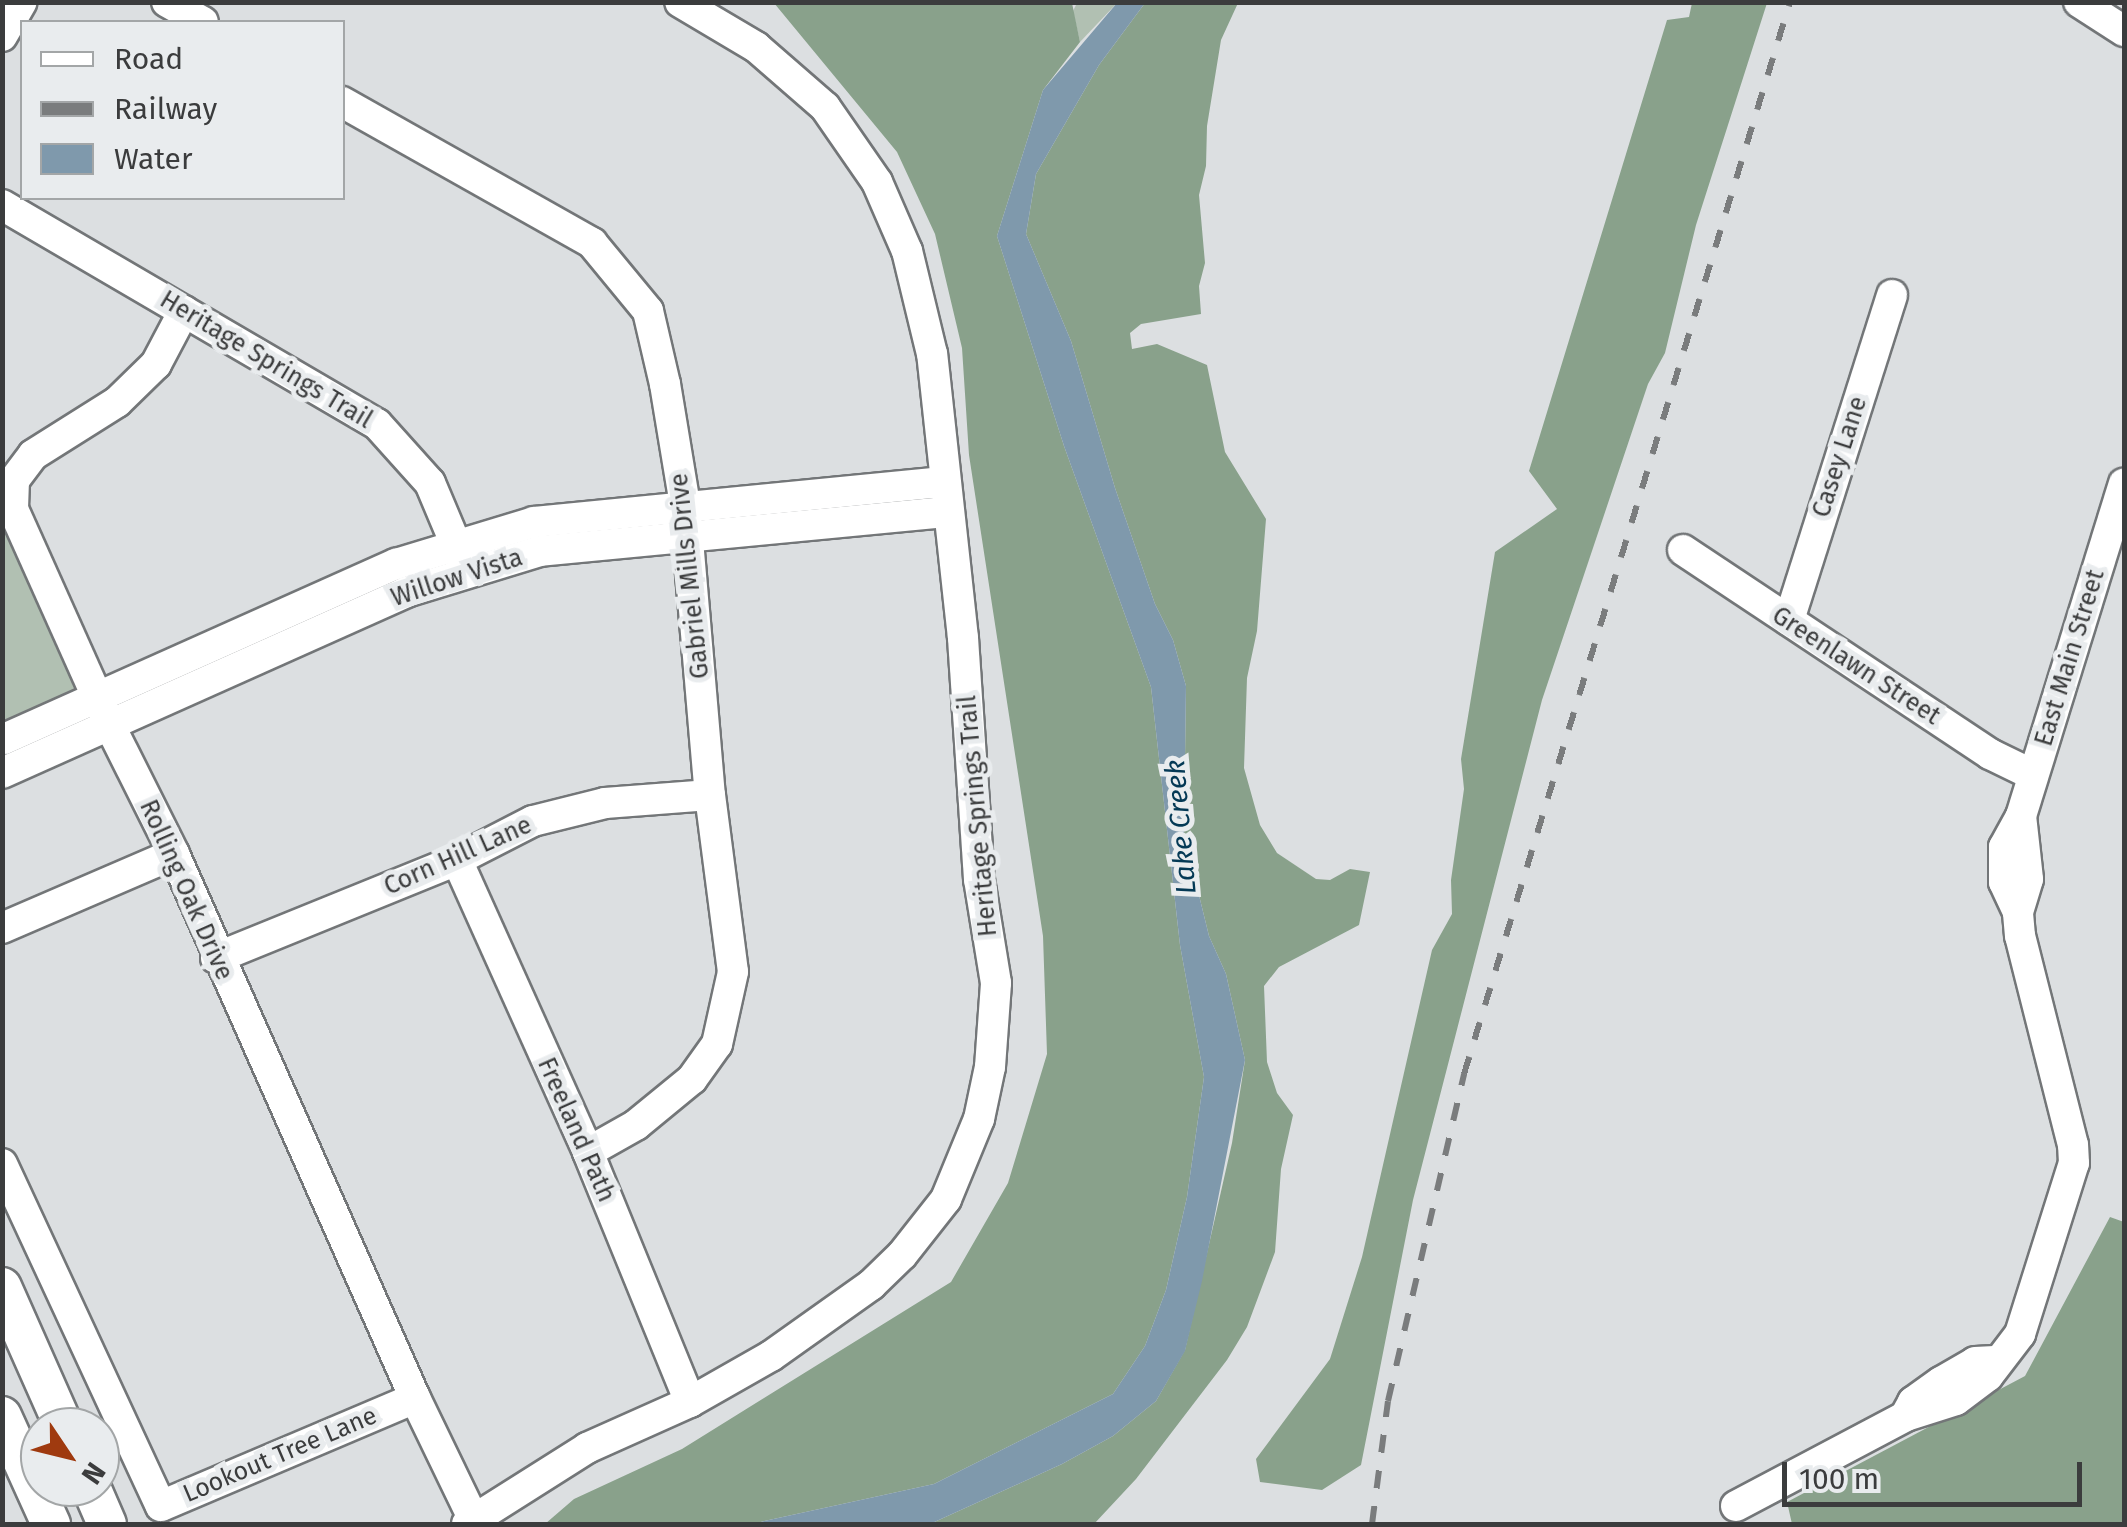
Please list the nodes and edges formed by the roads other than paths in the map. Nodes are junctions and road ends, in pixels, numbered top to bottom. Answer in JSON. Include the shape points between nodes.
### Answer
{"nodes":[{"id":1,"x":22,"y":2,"type":"edge"},
{"id":2,"x":167,"y":2,"type":"edge"},
{"id":3,"x":680,"y":2,"type":"edge"},
{"id":4,"x":2079,"y":2,"type":"edge"},
{"id":5,"x":198,"y":20,"type":"edge"},
{"id":6,"x":2124,"y":31,"type":"edge"},
{"id":7,"x":2,"y":36,"type":"edge"},
{"id":8,"x":345,"y":104,"type":"edge"},
{"id":9,"x":2,"y":205,"type":"edge"},
{"id":10,"x":1892,"y":295,"type":"dead end"},
{"id":11,"x":184,"y":311,"type":"junction"},
{"id":12,"x":2124,"y":484,"type":"edge"},
{"id":13,"x":945,"y":497,"type":"junction"},
{"id":14,"x":686,"y":520,"type":"junction"},
{"id":15,"x":1683,"y":550,"type":"dead end"},
{"id":16,"x":462,"y":560,"type":"junction"},
{"id":17,"x":1788,"y":620,"type":"junction"},
{"id":18,"x":103,"y":711,"type":"junction"},
{"id":19,"x":2,"y":740,"type":"edge"},
{"id":20,"x":2,"y":773,"type":"edge"},
{"id":21,"x":2033,"y":775,"type":"junction"},
{"id":22,"x":710,"y":795,"type":"junction"},
{"id":23,"x":174,"y":854,"type":"junction"},
{"id":24,"x":457,"y":860,"type":"junction"},
{"id":25,"x":2,"y":928,"type":"edge"},
{"id":26,"x":216,"y":958,"type":"junction"},
{"id":27,"x":588,"y":1152,"type":"junction"},
{"id":28,"x":2,"y":1164,"type":"edge"},
{"id":29,"x":2,"y":1287,"type":"edge"},
{"id":30,"x":2,"y":1343,"type":"edge"},
{"id":31,"x":414,"y":1398,"type":"junction"},
{"id":32,"x":690,"y":1402,"type":"junction"},
{"id":33,"x":29,"y":1407,"type":"edge"},
{"id":34,"x":55,"y":1407,"type":"edge"},
{"id":35,"x":2,"y":1416,"type":"edge"},
{"id":36,"x":1736,"y":1506,"type":"dead end"},
{"id":37,"x":49,"y":1515,"type":"edge"},
{"id":38,"x":471,"y":1522,"type":"edge"}],
"edges":[{"from":1,"to":7,"type":"street"},
{"from":2,"to":5,"type":"street"},
{"from":3,"to":13,"type":"street","name":"Heritage Springs Trail","via":[[756,47],[826,107],[877,182],[907,251],[932,354]]},
{"from":4,"to":6,"type":"street"},
{"from":8,"to":14,"type":"street","name":"Gabriel Mills Drive","via":[[592,244],[648,311]]},
{"from":9,"to":11,"type":"street","name":"Heritage Springs Trail"},
{"from":10,"to":17,"type":"street","name":"Casey Lane"},
{"from":11,"to":16,"type":"street","name":"Heritage Springs Trail","via":[[377,424],[430,483]]},
{"from":11,"to":18,"type":"street","name":"Rolling Oak Drive","via":[[156,364],[117,402],[33,455],[14,480],[13,509]]},
{"from":12,"to":21,"type":"street","name":"East Main Street"},
{"from":13,"to":14,"type":"street","name":"Willow Vista"},
{"from":13,"to":32,"type":"street","name":"Heritage Springs Trail","via":[[963,638],[979,878],[996,983],[980,1119],[946,1199],[902,1255],[821,1323]]},
{"from":14,"to":16,"type":"street","name":"Willow Vista","via":[[540,552]]},
{"from":14,"to":22,"type":"street","name":"Gabriel Mills Drive"},
{"from":15,"to":17,"type":"street","name":"Greenlawn Street"},
{"from":16,"to":18,"type":"street","name":"Willow Vista","via":[[406,592]]},
{"from":17,"to":21,"type":"street","name":"Greenlawn Street","via":[[1990,754]]},
{"from":18,"to":19,"type":"street","name":"Willow Vista"},
{"from":18,"to":20,"type":"street","name":"Willow Vista"},
{"from":18,"to":23,"type":"street","name":"Rolling Oak Drive"},
{"from":21,"to":36,"type":"street","name":"East Main Street","via":[[2004,847],[2004,882],[2018,912],[2074,1164],[2020,1334],[1995,1361],[1975,1362],[1941,1382],[1913,1402],[1906,1416]]},
{"from":22,"to":24,"type":"street","name":"Corn Hill Lane","via":[[570,811],[532,821]]},
{"from":22,"to":27,"type":"street","name":"Gabriel Mills Drive","via":[[732,972],[717,1044],[664,1104]]},
{"from":23,"to":25,"type":"street"},
{"from":23,"to":26,"type":"street","name":"Rolling Oak Drive"},
{"from":24,"to":26,"type":"street","name":"Corn Hill Lane"},
{"from":24,"to":27,"type":"street","name":"Freeland Path"},
{"from":26,"to":31,"type":"street","name":"Rolling Oak Drive"},
{"from":27,"to":32,"type":"street","name":"Freeland Path"},
{"from":28,"to":31,"type":"street","name":"Lookout Tree Lane","via":[[161,1506]]},
{"from":29,"to":34,"type":"main road"},
{"from":30,"to":33,"type":"main road"},
{"from":31,"to":38,"type":"street","name":"Rolling Oak Drive"},
{"from":32,"to":38,"type":"street","name":"Heritage Springs Trail","via":[[586,1448]]},
{"from":35,"to":37,"type":"main road"}]}
